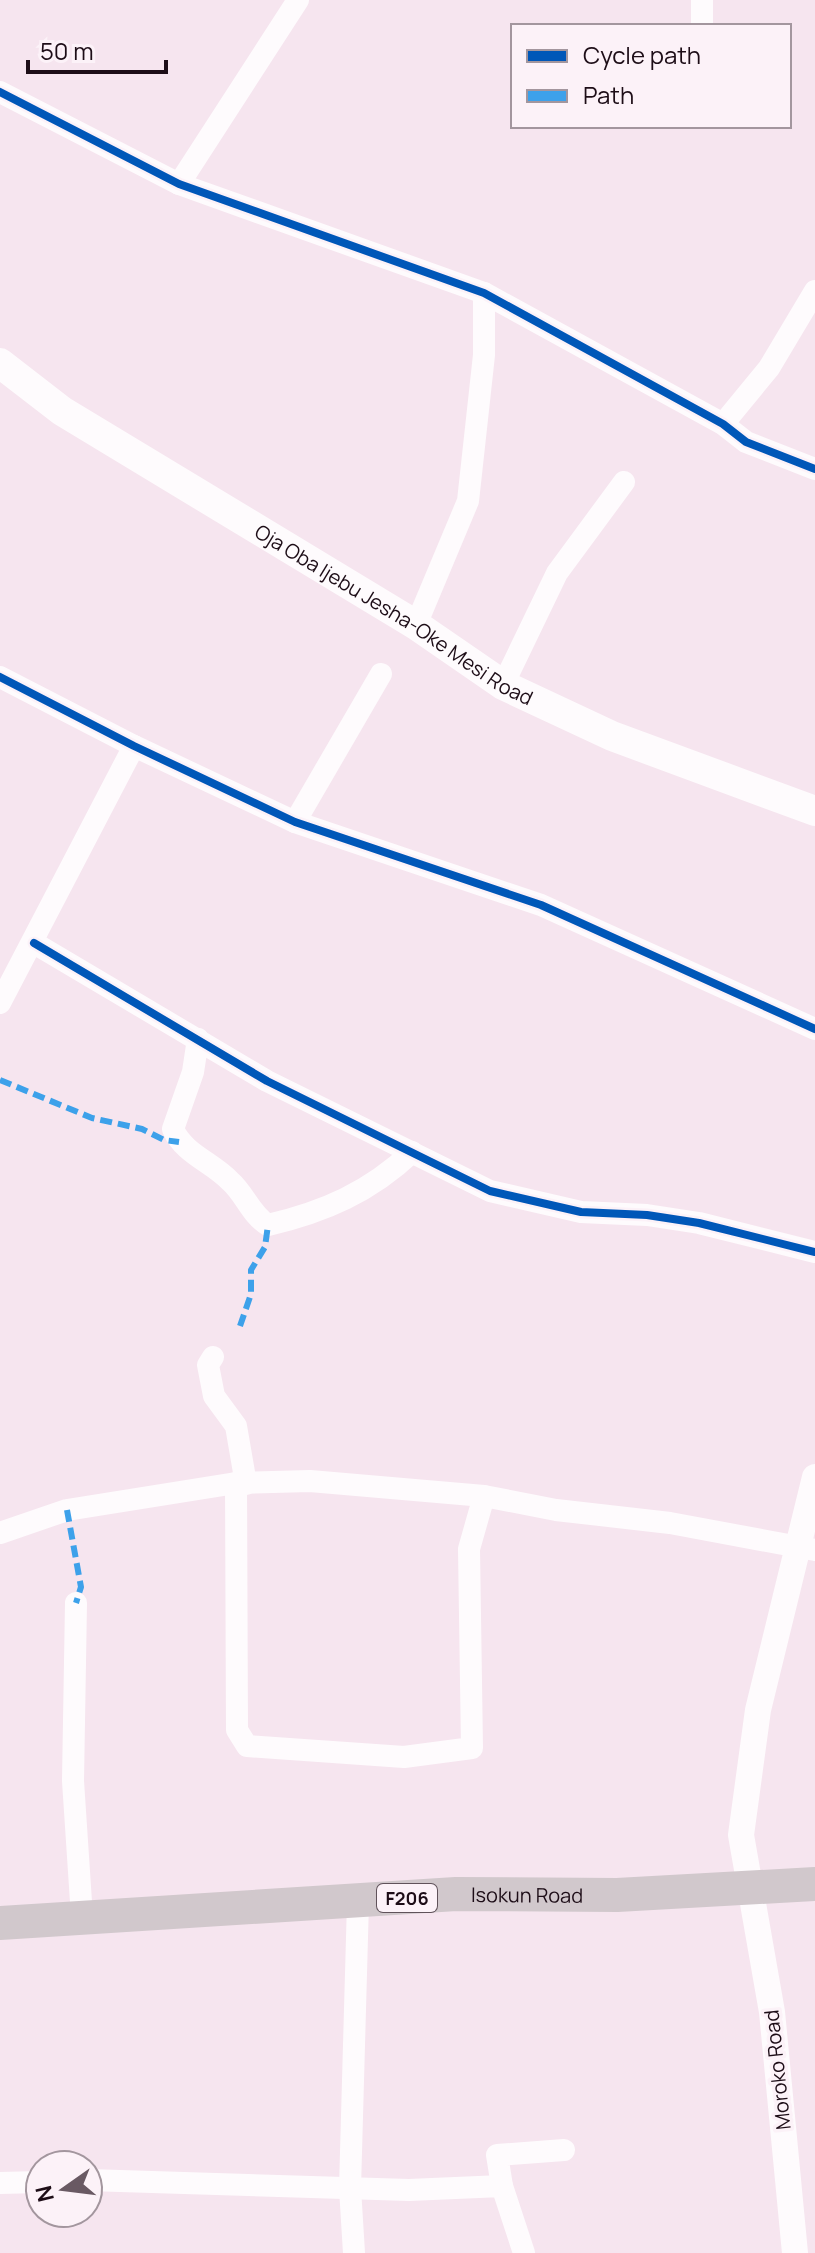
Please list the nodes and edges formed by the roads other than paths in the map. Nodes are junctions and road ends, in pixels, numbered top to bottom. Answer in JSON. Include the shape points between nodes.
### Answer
{"nodes":[{"id":1,"x":298,"y":0,"type":"edge"},
{"id":2,"x":702,"y":0,"type":"edge"},
{"id":3,"x":702,"y":24,"type":"edge"},
{"id":4,"x":0,"y":92,"type":"edge"},
{"id":5,"x":179,"y":184,"type":"junction"},
{"id":6,"x":815,"y":291,"type":"edge"},
{"id":7,"x":484,"y":293,"type":"junction"},
{"id":8,"x":0,"y":363,"type":"edge"},
{"id":9,"x":723,"y":424,"type":"junction"},
{"id":10,"x":815,"y":469,"type":"edge"},
{"id":11,"x":624,"y":482,"type":"dead end"},
{"id":12,"x":416,"y":625,"type":"junction"},
{"id":13,"x":381,"y":674,"type":"dead end"},
{"id":14,"x":0,"y":677,"type":"edge"},
{"id":15,"x":503,"y":685,"type":"junction"},
{"id":16,"x":134,"y":746,"type":"junction"},
{"id":17,"x":815,"y":811,"type":"edge"},
{"id":18,"x":295,"y":822,"type":"junction"},
{"id":19,"x":34,"y":943,"type":"junction"},
{"id":20,"x":0,"y":1003,"type":"edge"},
{"id":21,"x":815,"y":1029,"type":"edge"},
{"id":22,"x":198,"y":1039,"type":"junction"},
{"id":23,"x":412,"y":1152,"type":"junction"},
{"id":24,"x":815,"y":1252,"type":"edge"},
{"id":25,"x":213,"y":1357,"type":"dead end"},
{"id":26,"x":815,"y":1477,"type":"edge"},
{"id":27,"x":241,"y":1484,"type":"junction"},
{"id":28,"x":484,"y":1496,"type":"junction"},
{"id":29,"x":0,"y":1533,"type":"edge"},
{"id":30,"x":806,"y":1548,"type":"edge"},
{"id":31,"x":76,"y":1603,"type":"dead end"},
{"id":32,"x":815,"y":1884,"type":"edge"},
{"id":33,"x":750,"y":1888,"type":"junction"},
{"id":34,"x":358,"y":1902,"type":"junction"},
{"id":35,"x":82,"y":1917,"type":"junction"},
{"id":36,"x":0,"y":1923,"type":"edge"},
{"id":37,"x":564,"y":2150,"type":"dead end"},
{"id":38,"x":104,"y":2180,"type":"edge"},
{"id":39,"x":24,"y":2182,"type":"edge"},
{"id":40,"x":0,"y":2183,"type":"edge"},
{"id":41,"x":502,"y":2186,"type":"junction"},
{"id":42,"x":350,"y":2188,"type":"junction"},
{"id":43,"x":354,"y":2253,"type":"edge"},
{"id":44,"x":524,"y":2253,"type":"edge"},
{"id":45,"x":795,"y":2253,"type":"edge"}],
"edges":[{"from":1,"to":5,"type":"street"},
{"from":2,"to":3,"type":"street"},
{"from":4,"to":5,"type":"street"},
{"from":5,"to":7,"type":"street"},
{"from":6,"to":9,"type":"street","via":[[769,368]]},
{"from":7,"to":9,"type":"street"},
{"from":7,"to":12,"type":"street","via":[[484,355],[468,501]]},
{"from":8,"to":12,"type":"main road","name":"Oja Oba Ijebu Jesha-Oke Mesi Road","via":[[62,411]]},
{"from":9,"to":10,"type":"street","via":[[746,442]]},
{"from":11,"to":15,"type":"street","via":[[557,573]]},
{"from":12,"to":15,"type":"main road","name":"Oja Oba Ijebu Jesha-Oke Mesi Road"},
{"from":13,"to":18,"type":"street"},
{"from":14,"to":16,"type":"street"},
{"from":15,"to":17,"type":"main road","name":"Oja Oba Ijebu Jesha-Oke Mesi Road","via":[[612,736]]},
{"from":16,"to":18,"type":"street"},
{"from":16,"to":19,"type":"street"},
{"from":18,"to":21,"type":"street","via":[[541,905]]},
{"from":19,"to":20,"type":"street"},
{"from":19,"to":22,"type":"street"},
{"from":22,"to":23,"type":"street","via":[[267,1081]]},
{"from":22,"to":23,"type":"street","via":[[193,1072],[173,1129],[179,1142],[232,1182],[268,1225],[354,1195],[384,1179]]},
{"from":23,"to":24,"type":"street","via":[[490,1191],[581,1212],[699,1223]]},
{"from":25,"to":27,"type":"street","via":[[208,1365],[214,1396],[236,1426]]},
{"from":26,"to":30,"type":"street","name":"Moroko Road"},
{"from":27,"to":28,"type":"street","via":[[310,1481]]},
{"from":27,"to":28,"type":"street","via":[[241,1739],[247,1746],[404,1757],[472,1748],[469,1549]]},
{"from":27,"to":29,"type":"street","via":[[67,1510]]},
{"from":28,"to":30,"type":"street"},
{"from":30,"to":33,"type":"street","name":"Moroko Road","via":[[758,1710],[745,1785],[741,1835]]},
{"from":31,"to":35,"type":"street","via":[[73,1781]]},
{"from":32,"to":33,"type":"main road","name":"Isokun Road","number":"F206"},
{"from":33,"to":34,"type":"main road","name":"Isokun Road","number":"F206","via":[[617,1895],[456,1894]]},
{"from":33,"to":45,"type":"street","name":"Moroko Road","via":[[772,2012]]},
{"from":34,"to":35,"type":"main road","name":"Isokun Road","number":"F206"},
{"from":34,"to":42,"type":"street"},
{"from":35,"to":36,"type":"main road","name":"Isokun Road","number":"F206"},
{"from":37,"to":41,"type":"street","via":[[497,2155]]},
{"from":38,"to":42,"type":"street"},
{"from":39,"to":40,"type":"street"},
{"from":41,"to":42,"type":"street"},
{"from":41,"to":44,"type":"street"},
{"from":42,"to":43,"type":"street"}]}
